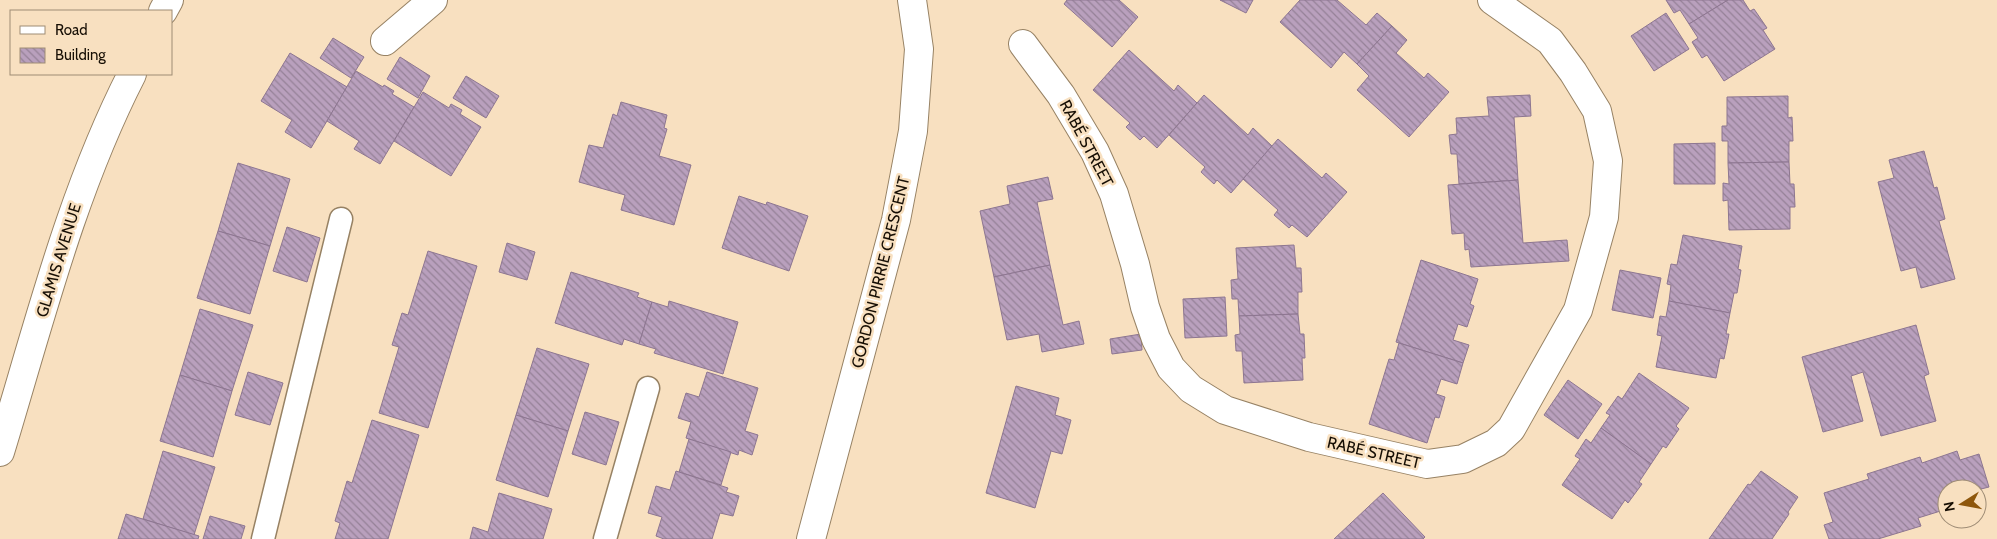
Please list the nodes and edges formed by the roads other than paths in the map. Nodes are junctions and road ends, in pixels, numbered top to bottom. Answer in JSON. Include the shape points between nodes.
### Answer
{"nodes":[{"id":1,"x":434,"y":0,"type":"edge"},
{"id":2,"x":912,"y":0,"type":"edge"},
{"id":3,"x":1492,"y":0,"type":"edge"},
{"id":4,"x":385,"y":41,"type":"dead end"},
{"id":5,"x":1023,"y":44,"type":"dead end"},
{"id":6,"x":131,"y":75,"type":"edge"},
{"id":7,"x":340,"y":220,"type":"dead end"},
{"id":8,"x":648,"y":388,"type":"dead end"},
{"id":9,"x":0,"y":452,"type":"edge"},
{"id":10,"x":263,"y":539,"type":"edge"},
{"id":11,"x":606,"y":539,"type":"edge"},
{"id":12,"x":811,"y":539,"type":"edge"}],
"edges":[{"from":1,"to":4,"type":"street"},
{"from":2,"to":12,"type":"street","name":"GORDON PIRRIE CRESCENT","via":[[919,48],[913,131],[896,220]]},
{"from":3,"to":5,"type":"street","name":"RABÉ STREET","via":[[1550,41],[1597,110],[1608,161],[1604,217],[1578,310],[1511,429],[1496,443],[1463,459],[1427,464],[1309,437],[1224,410],[1184,382],[1171,368],[1156,340],[1114,194],[1095,152],[1061,95]]},
{"from":6,"to":9,"type":"street","name":"GLAMIS AVENUE","via":[[76,200]]},
{"from":7,"to":10,"type":"lane"},
{"from":8,"to":11,"type":"lane"}]}
